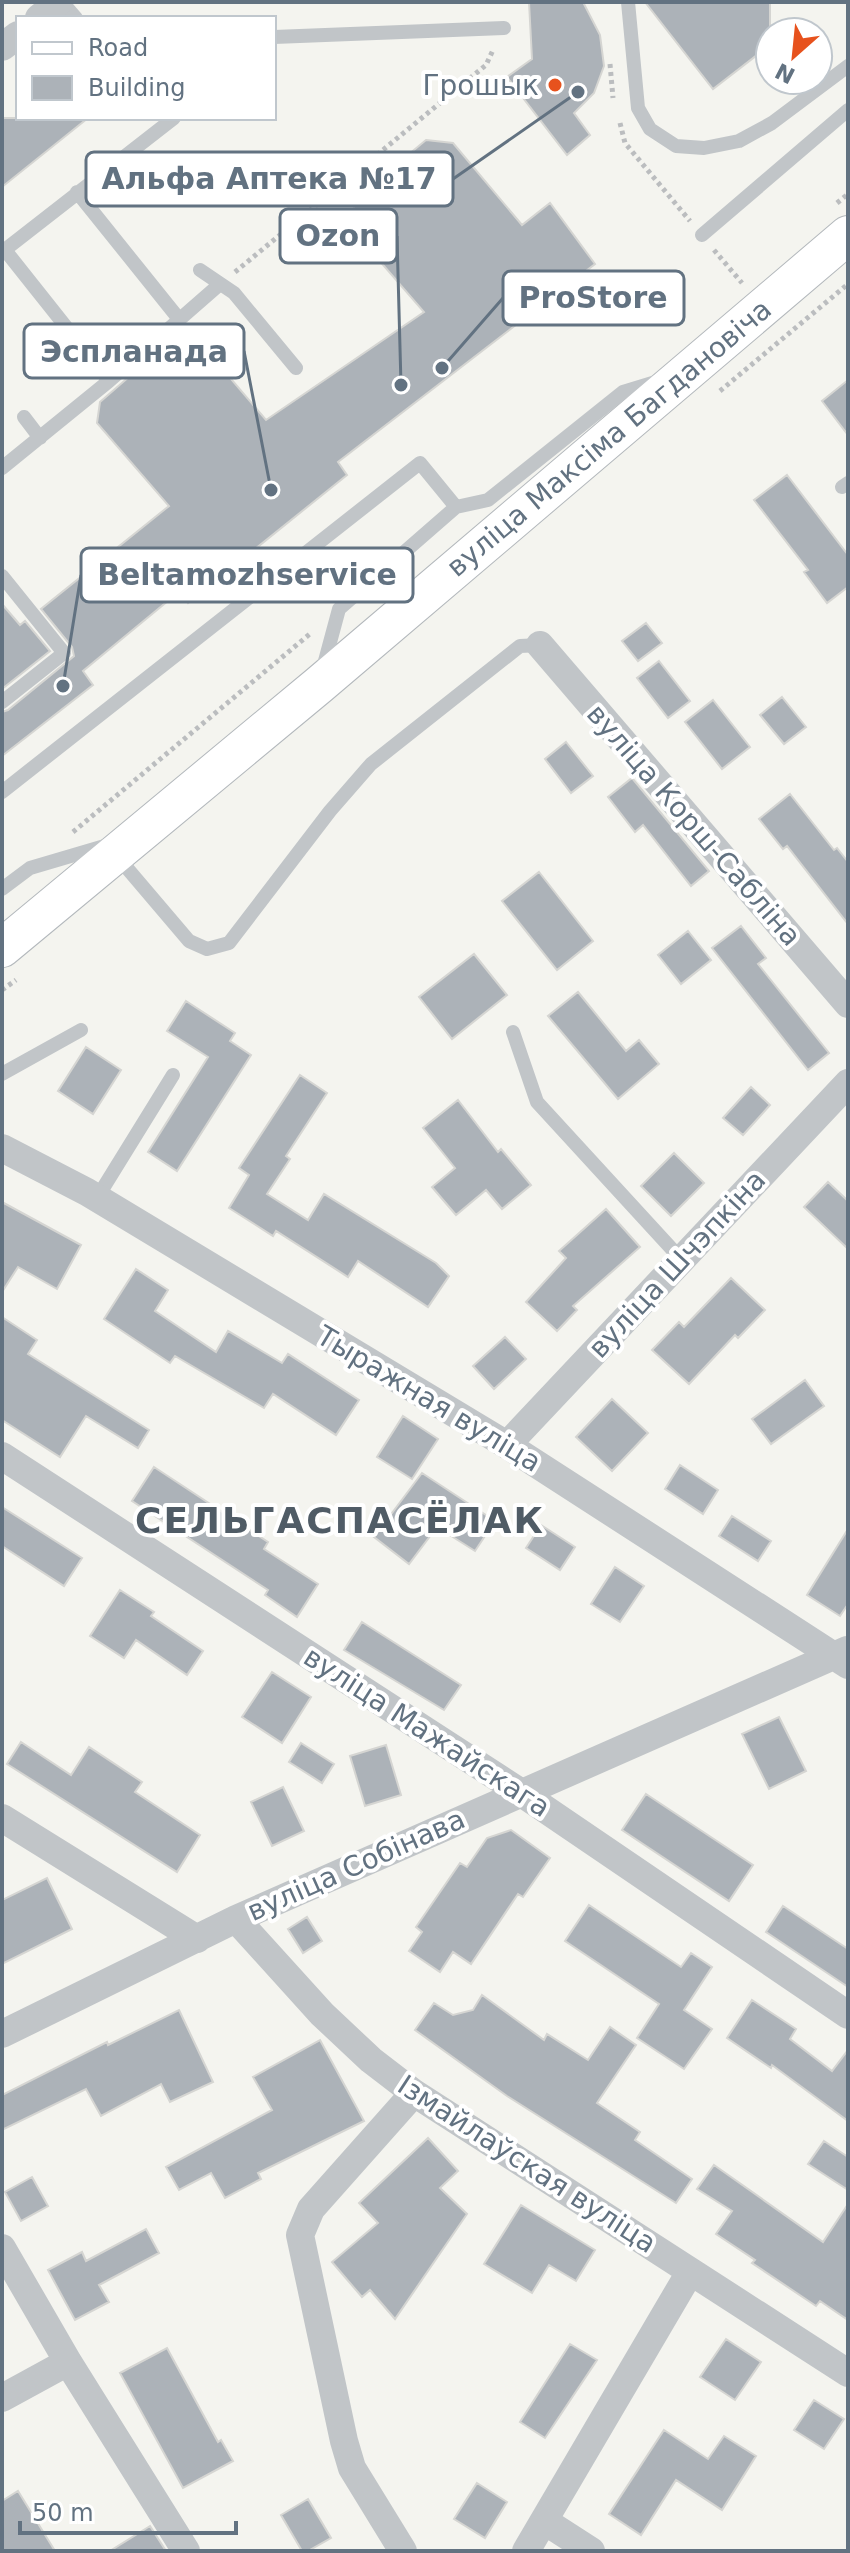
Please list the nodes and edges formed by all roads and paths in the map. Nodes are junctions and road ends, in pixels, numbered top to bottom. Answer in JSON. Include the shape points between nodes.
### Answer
{"nodes":[{"id":1,"x":60,"y":2,"type":"edge"},
{"id":2,"x":628,"y":2,"type":"edge"},
{"id":3,"x":42,"y":16,"type":"edge"},
{"id":4,"x":504,"y":28,"type":"joint"},
{"id":5,"x":276,"y":37,"type":"edge"},
{"id":6,"x":848,"y":66,"type":"edge"},
{"id":7,"x":848,"y":110,"type":"edge"},
{"id":8,"x":167,"y":120,"type":"edge"},
{"id":9,"x":77,"y":192,"type":"junction"},
{"id":10,"x":702,"y":235,"type":"dead end"},
{"id":11,"x":848,"y":235,"type":"edge"},
{"id":12,"x":4,"y":251,"type":"edge"},
{"id":13,"x":200,"y":270,"type":"dead end"},
{"id":14,"x":220,"y":284,"type":"junction"},
{"id":15,"x":179,"y":319,"type":"junction"},
{"id":16,"x":296,"y":368,"type":"dead end"},
{"id":17,"x":686,"y":372,"type":"junction"},
{"id":18,"x":109,"y":381,"type":"junction"},
{"id":19,"x":24,"y":417,"type":"dead end"},
{"id":20,"x":40,"y":438,"type":"junction"},
{"id":21,"x":2,"y":468,"type":"edge"},
{"id":22,"x":456,"y":507,"type":"junction"},
{"id":23,"x":2,"y":576,"type":"edge"},
{"id":24,"x":339,"y":609,"type":"junction"},
{"id":25,"x":540,"y":645,"type":"joint"},
{"id":26,"x":319,"y":685,"type":"junction"},
{"id":27,"x":2,"y":702,"type":"edge"},
{"id":28,"x":2,"y":792,"type":"edge"},
{"id":29,"x":125,"y":845,"type":"junction"},
{"id":30,"x":30,"y":868,"type":"junction"},
{"id":31,"x":2,"y":889,"type":"edge"},
{"id":32,"x":2,"y":948,"type":"edge"},
{"id":33,"x":848,"y":1004,"type":"edge"},
{"id":34,"x":81,"y":1030,"type":"dead end"},
{"id":35,"x":513,"y":1032,"type":"dead end"},
{"id":36,"x":2,"y":1074,"type":"edge"},
{"id":37,"x":173,"y":1075,"type":"dead end"},
{"id":38,"x":848,"y":1083,"type":"edge"},
{"id":39,"x":2,"y":1148,"type":"edge"},
{"id":40,"x":97,"y":1198,"type":"junction"},
{"id":41,"x":681,"y":1259,"type":"junction"},
{"id":42,"x":507,"y":1445,"type":"junction"},
{"id":43,"x":2,"y":1456,"type":"edge"},
{"id":44,"x":843,"y":1657,"type":"edge"},
{"id":45,"x":520,"y":1792,"type":"junction"},
{"id":46,"x":2,"y":1818,"type":"edge"},
{"id":47,"x":236,"y":1919,"type":"junction"},
{"id":48,"x":197,"y":1939,"type":"junction"},
{"id":49,"x":848,"y":2015,"type":"edge"},
{"id":50,"x":2,"y":2034,"type":"edge"},
{"id":51,"x":414,"y":2093,"type":"junction"},
{"id":52,"x":2,"y":2248,"type":"edge"},
{"id":53,"x":690,"y":2272,"type":"junction"},
{"id":54,"x":68,"y":2362,"type":"junction"},
{"id":55,"x":848,"y":2373,"type":"edge"},
{"id":56,"x":2,"y":2398,"type":"edge"},
{"id":57,"x":546,"y":2522,"type":"junction"},
{"id":58,"x":186,"y":2551,"type":"edge"},
{"id":59,"x":403,"y":2551,"type":"edge"},
{"id":60,"x":526,"y":2551,"type":"edge"},
{"id":61,"x":591,"y":2551,"type":"edge"}],
"edges":[{"from":1,"to":3,"type":"street"},
{"from":2,"to":6,"type":"lane","via":[[638,108],[650,129],[676,146],[704,148],[739,141]]},
{"from":4,"to":5,"type":"lane"},
{"from":4,"to":14,"type":"path","via":[[486,65]]},
{"from":7,"to":10,"type":"lane"},
{"from":8,"to":9,"type":"lane"},
{"from":9,"to":12,"type":"lane"},
{"from":9,"to":15,"type":"lane"},
{"from":11,"to":17,"type":"main road","name":"вуліца Максіма Багдановіча"},
{"from":12,"to":18,"type":"lane"},
{"from":13,"to":14,"type":"lane"},
{"from":14,"to":15,"type":"lane"},
{"from":14,"to":16,"type":"lane","via":[[234,293]]},
{"from":15,"to":18,"type":"lane"},
{"from":17,"to":22,"type":"lane","via":[[623,392],[488,500]]},
{"from":17,"to":26,"type":"main road","name":"вуліца Максіма Багдановіча"},
{"from":18,"to":20,"type":"lane"},
{"from":19,"to":20,"type":"lane"},
{"from":20,"to":21,"type":"lane"},
{"from":22,"to":24,"type":"lane"},
{"from":22,"to":28,"type":"lane","via":[[420,463]]},
{"from":23,"to":27,"type":"lane","via":[[64,653]]},
{"from":24,"to":26,"type":"lane"},
{"from":24,"to":30,"type":"path"},
{"from":25,"to":29,"type":"lane","via":[[520,646],[371,764],[229,943],[207,949],[189,941]]},
{"from":25,"to":33,"type":"street","name":"вуліца Корш-Сабліна"},
{"from":26,"to":29,"type":"main road","name":"вуліца Максіма Багдановіча"},
{"from":29,"to":30,"type":"lane"},
{"from":29,"to":32,"type":"main road","name":"вуліца Максіма Багдановіча"},
{"from":30,"to":31,"type":"lane"},
{"from":34,"to":36,"type":"lane"},
{"from":35,"to":41,"type":"lane","via":[[537,1102]]},
{"from":37,"to":40,"type":"lane"},
{"from":38,"to":41,"type":"street","name":"вуліца Шчэпкіна"},
{"from":39,"to":40,"type":"street","name":"Тыражная вуліца"},
{"from":40,"to":42,"type":"street","name":"Тыражная вуліца"},
{"from":41,"to":42,"type":"street","name":"вуліца Шчэпкіна"},
{"from":42,"to":44,"type":"street","name":"Тыражная вуліца"},
{"from":43,"to":45,"type":"street","name":"вуліца Мажайскага"},
{"from":44,"to":45,"type":"street","name":"вуліца Собінава"},
{"from":45,"to":47,"type":"street","name":"вуліца Собінава"},
{"from":45,"to":49,"type":"street","name":"вуліца Мажайскага"},
{"from":46,"to":48,"type":"street"},
{"from":47,"to":48,"type":"street","name":"вуліца Собінава"},
{"from":47,"to":51,"type":"street","name":"Ізмайлаўская вуліца","via":[[322,2014]]},
{"from":48,"to":50,"type":"street","name":"вуліца Собінава"},
{"from":51,"to":53,"type":"street","name":"Ізмайлаўская вуліца"},
{"from":51,"to":59,"type":"street","via":[[311,2209],[300,2235],[352,2468]]},
{"from":52,"to":54,"type":"street"},
{"from":53,"to":55,"type":"street","name":"Ізмайлаўская вуліца"},
{"from":53,"to":57,"type":"street"},
{"from":54,"to":56,"type":"street"},
{"from":54,"to":58,"type":"street"},
{"from":57,"to":60,"type":"street"},
{"from":57,"to":61,"type":"street"}]}
